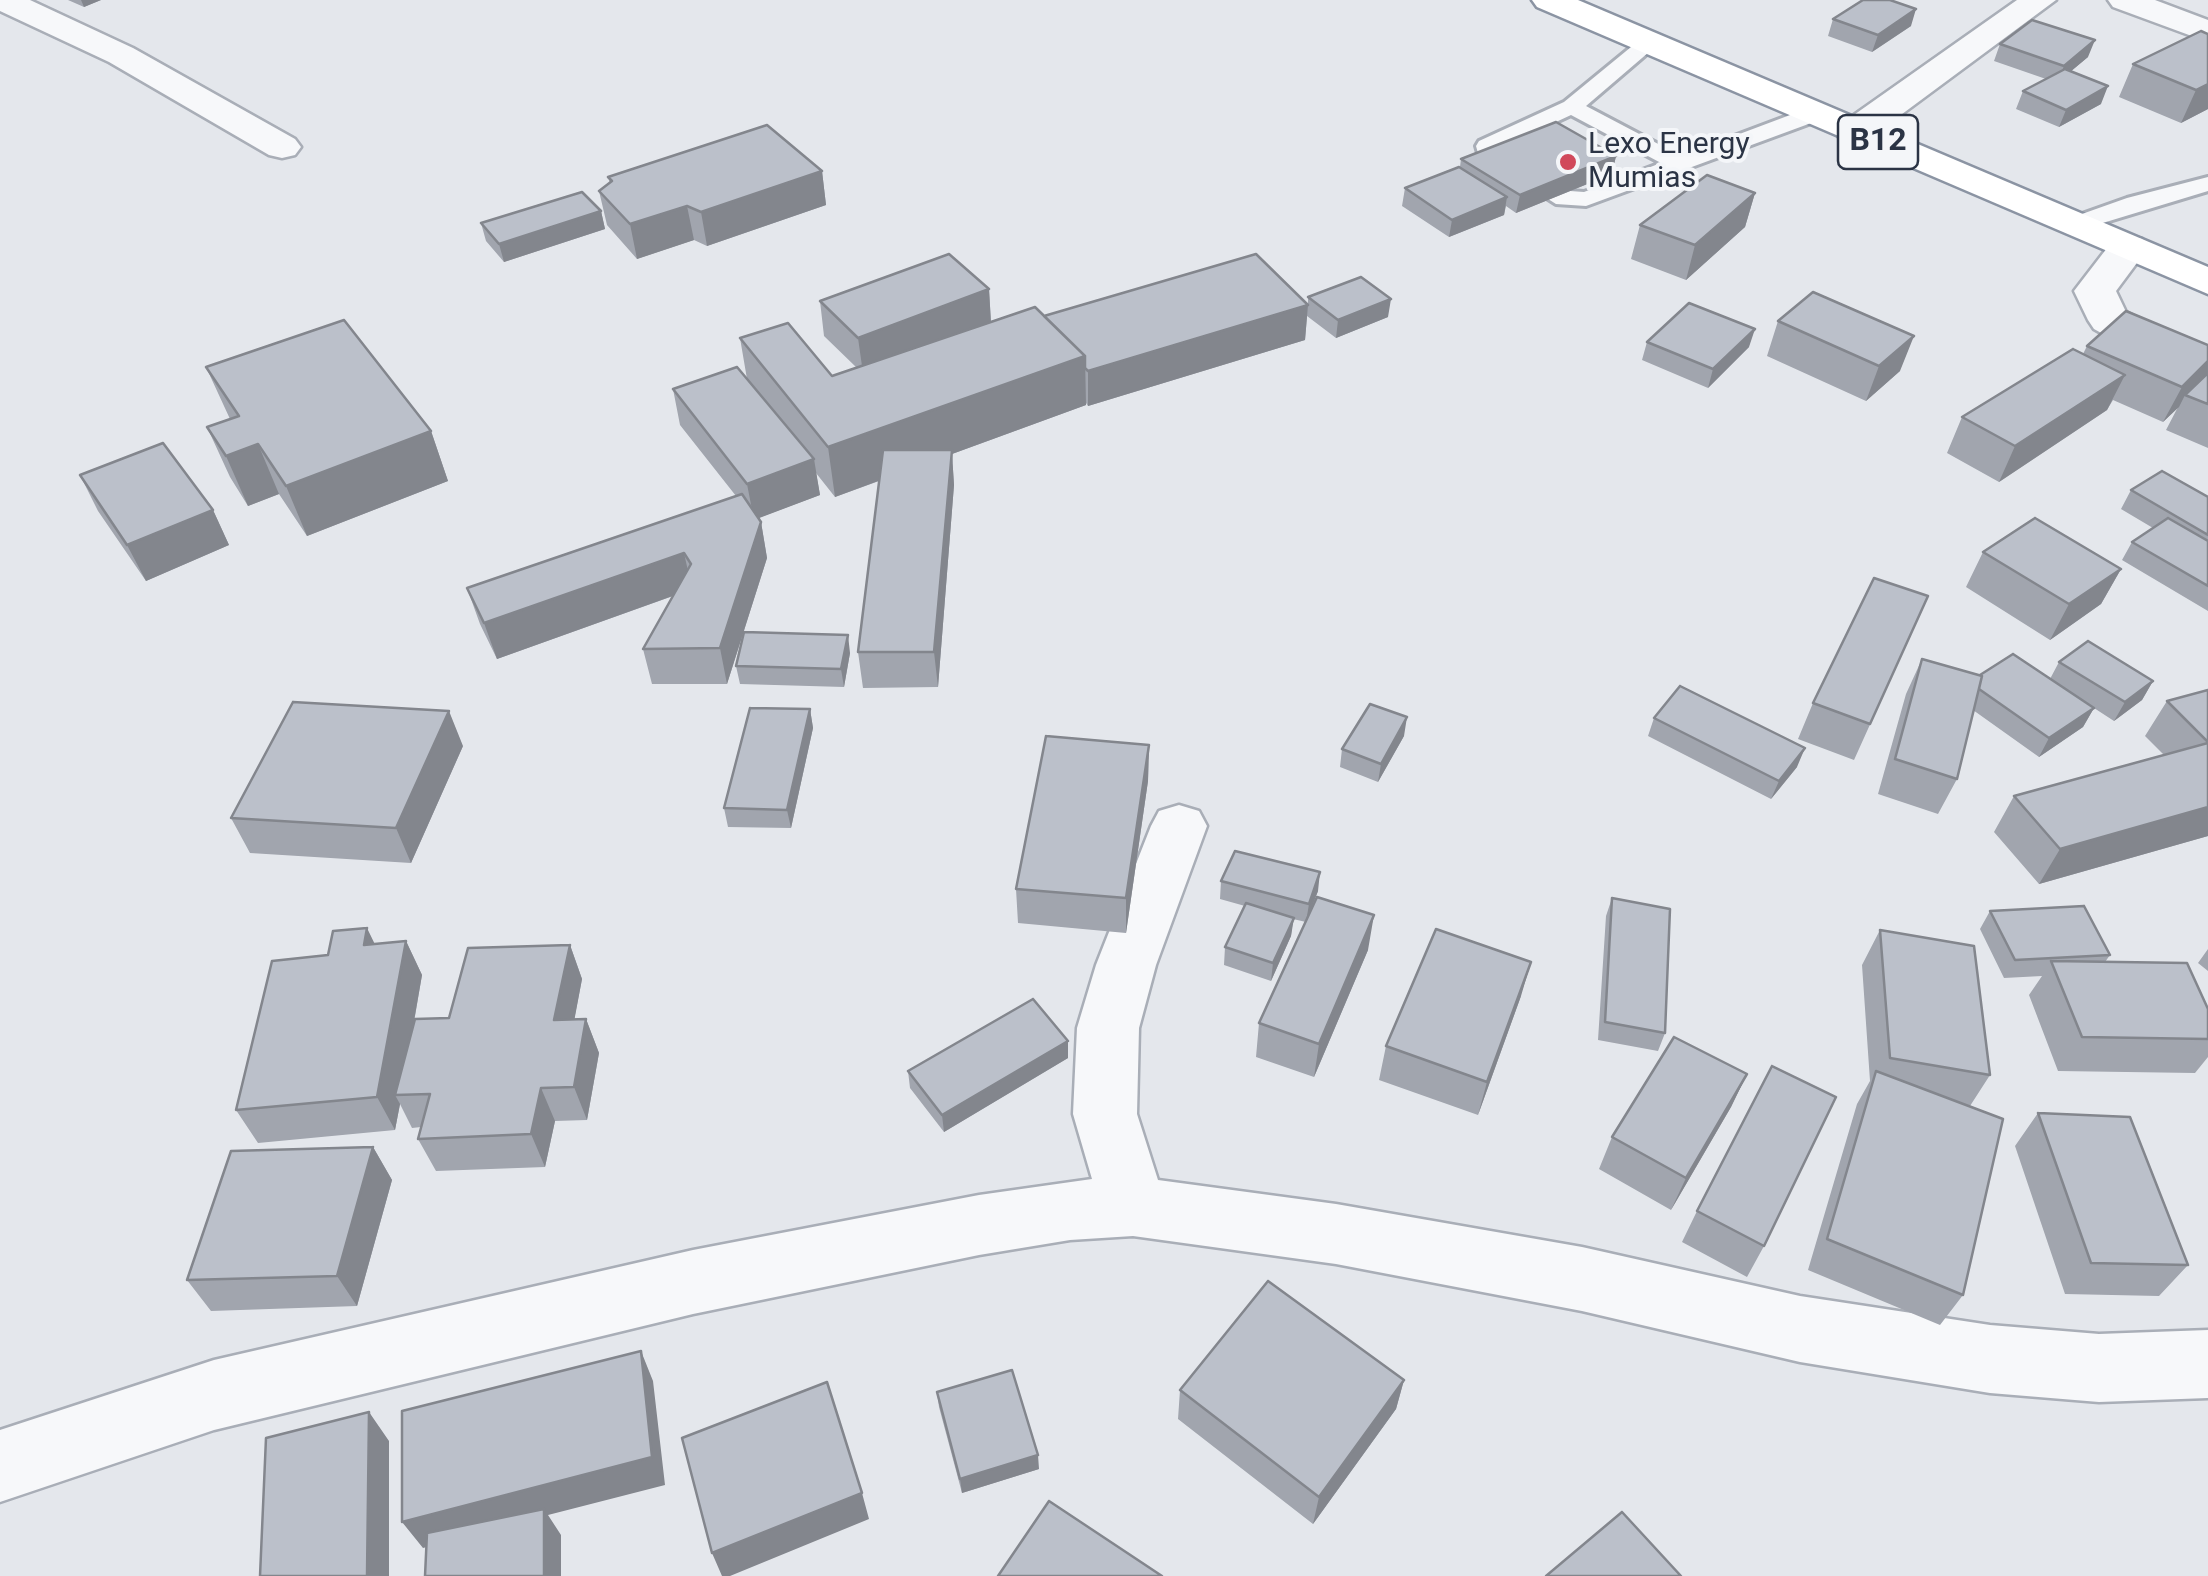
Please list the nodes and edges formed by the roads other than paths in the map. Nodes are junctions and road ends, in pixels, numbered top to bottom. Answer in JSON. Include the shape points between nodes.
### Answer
{"nodes":[{"id":1,"x":3,"y":0,"type":"edge"},
{"id":2,"x":1549,"y":0,"type":"edge"},
{"id":3,"x":2039,"y":0,"type":"edge"},
{"id":4,"x":2126,"y":0,"type":"edge"},
{"id":5,"x":2208,"y":32,"type":"edge"},
{"id":6,"x":1650,"y":42,"type":"junction"},
{"id":7,"x":1572,"y":107,"type":"junction"},
{"id":8,"x":1814,"y":114,"type":"junction"},
{"id":9,"x":1854,"y":132,"type":"junction"},
{"id":10,"x":282,"y":147,"type":"dead end"},
{"id":11,"x":1495,"y":162,"type":"edge"},
{"id":12,"x":1678,"y":163,"type":"junction"},
{"id":13,"x":2208,"y":184,"type":"edge"},
{"id":14,"x":1556,"y":196,"type":"edge"},
{"id":15,"x":2074,"y":225,"type":"junction"},
{"id":16,"x":2128,"y":248,"type":"junction"},
{"id":17,"x":2208,"y":282,"type":"edge"},
{"id":18,"x":2208,"y":375,"type":"edge"},
{"id":19,"x":1179,"y":826,"type":"dead end"},
{"id":20,"x":1133,"y":1206,"type":"junction"},
{"id":21,"x":2208,"y":1364,"type":"edge"},
{"id":22,"x":0,"y":1466,"type":"edge"}],
"edges":[{"from":1,"to":10,"type":"street","via":[[121,55]]},
{"from":2,"to":6,"type":"highway","number":"B12"},
{"from":3,"to":9,"type":"street"},
{"from":4,"to":5,"type":"street"},
{"from":6,"to":7,"type":"lane"},
{"from":6,"to":8,"type":"highway","number":"B12"},
{"from":7,"to":11,"type":"lane","via":[[1486,146]]},
{"from":7,"to":12,"type":"lane"},
{"from":8,"to":9,"type":"highway","number":"B12"},
{"from":8,"to":12,"type":"lane"},
{"from":9,"to":15,"type":"highway","number":"B12"},
{"from":12,"to":14,"type":"lane","via":[[1586,199]]},
{"from":13,"to":15,"type":"lane"},
{"from":15,"to":16,"type":"highway","number":"B12"},
{"from":16,"to":17,"type":"highway","number":"B12"},
{"from":16,"to":18,"type":"street","via":[[2095,291],[2109,320]]},
{"from":19,"to":20,"type":"street","via":[[1108,1028],[1105,1114]]},
{"from":20,"to":21,"type":"street","via":[[1336,1234],[1582,1279],[1800,1329],[1990,1359],[2099,1368]]},
{"from":20,"to":22,"type":"street","via":[[978,1225],[568,1311],[214,1395]]}]}
